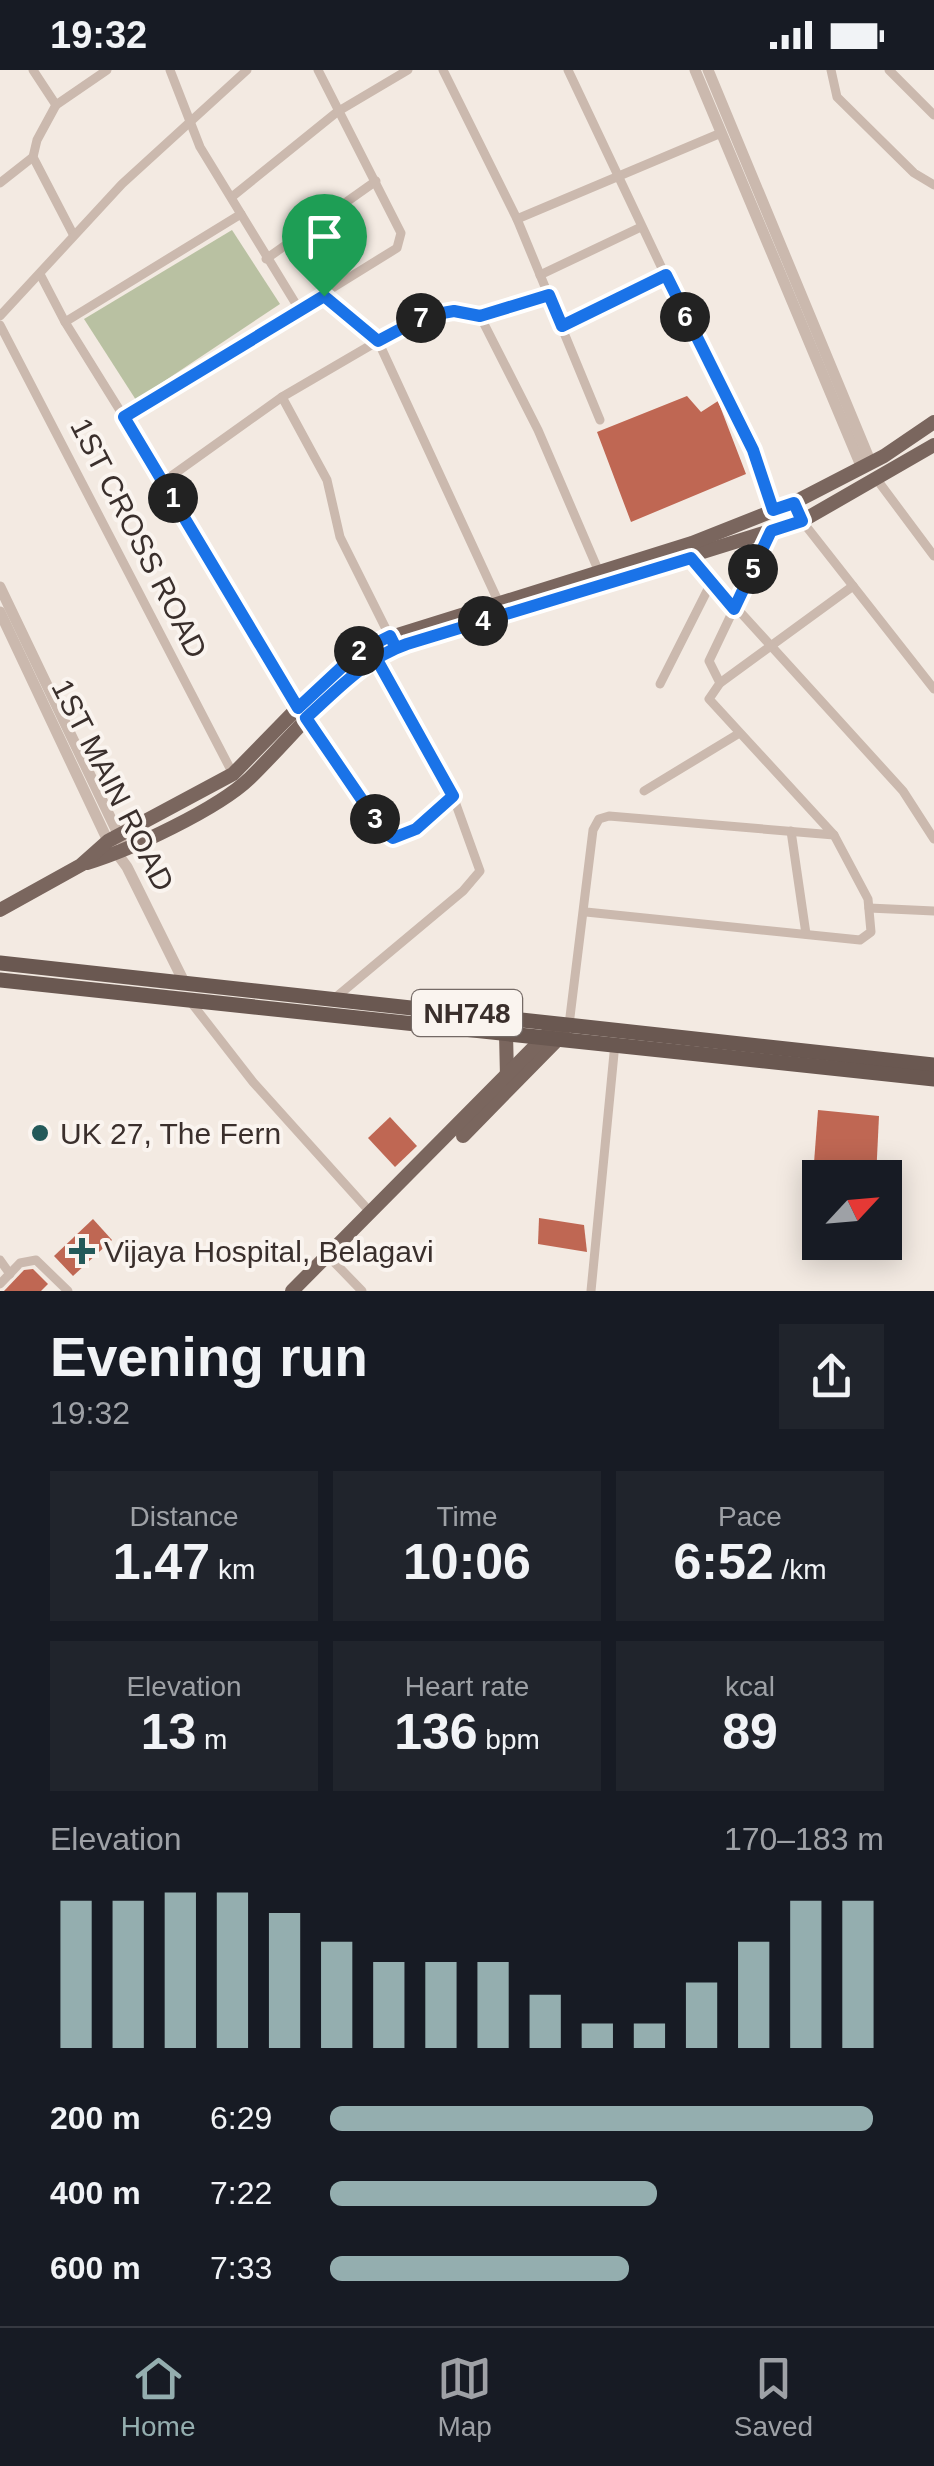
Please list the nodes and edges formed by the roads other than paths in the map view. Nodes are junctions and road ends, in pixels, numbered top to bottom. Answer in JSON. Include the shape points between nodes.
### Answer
{"nodes":[{"id":1,"x":33,"y":70,"type":"edge"},
{"id":2,"x":107,"y":70,"type":"edge"},
{"id":3,"x":170,"y":70,"type":"edge"},
{"id":4,"x":247,"y":70,"type":"edge"},
{"id":5,"x":318,"y":70,"type":"edge"},
{"id":6,"x":408,"y":70,"type":"edge"},
{"id":7,"x":443,"y":70,"type":"edge"},
{"id":8,"x":568,"y":70,"type":"edge"},
{"id":9,"x":832,"y":70,"type":"edge"},
{"id":10,"x":888,"y":70,"type":"edge"},
{"id":11,"x":702,"y":71,"type":"edge"},
{"id":12,"x":56,"y":105,"type":"junction"},
{"id":13,"x":337,"y":112,"type":"junction"},
{"id":14,"x":934,"y":115,"type":"edge"},
{"id":15,"x":190,"y":123,"type":"junction"},
{"id":16,"x":721,"y":132,"type":"junction"},
{"id":17,"x":33,"y":157,"type":"junction"},
{"id":18,"x":618,"y":175,"type":"junction"},
{"id":19,"x":376,"y":181,"type":"junction"},
{"id":20,"x":0,"y":183,"type":"edge"},
{"id":21,"x":934,"y":185,"type":"edge"},
{"id":22,"x":233,"y":196,"type":"junction"},
{"id":23,"x":241,"y":214,"type":"junction"},
{"id":24,"x":517,"y":219,"type":"junction"},
{"id":25,"x":641,"y":227,"type":"junction"},
{"id":26,"x":73,"y":234,"type":"junction"},
{"id":27,"x":266,"y":259,"type":"junction"},
{"id":28,"x":540,"y":275,"type":"junction"},
{"id":29,"x":666,"y":275,"type":"junction"},
{"id":30,"x":40,"y":276,"type":"junction"},
{"id":31,"x":549,"y":295,"type":"junction"},
{"id":32,"x":324,"y":296,"type":"junction"},
{"id":33,"x":299,"y":308,"type":"junction"},
{"id":34,"x":0,"y":316,"type":"edge"},
{"id":35,"x":480,"y":316,"type":"junction"},
{"id":36,"x":65,"y":322,"type":"junction"},
{"id":37,"x":0,"y":325,"type":"edge"},
{"id":38,"x":562,"y":326,"type":"junction"},
{"id":39,"x":378,"y":341,"type":"junction"},
{"id":40,"x":282,"y":397,"type":"junction"},
{"id":41,"x":124,"y":417,"type":"junction"},
{"id":42,"x":600,"y":420,"type":"dead end"},
{"id":43,"x":934,"y":422,"type":"edge"},
{"id":44,"x":934,"y":445,"type":"edge"},
{"id":45,"x":866,"y":466,"type":"junction"},
{"id":46,"x":878,"y":480,"type":"junction"},
{"id":47,"x":163,"y":482,"type":"junction"},
{"id":48,"x":794,"y":503,"type":"junction"},
{"id":49,"x":773,"y":510,"type":"junction"},
{"id":50,"x":802,"y":521,"type":"junction"},
{"id":51,"x":771,"y":531,"type":"junction"},
{"id":52,"x":934,"y":556,"type":"edge"},
{"id":53,"x":691,"y":558,"type":"junction"},
{"id":54,"x":599,"y":572,"type":"junction"},
{"id":55,"x":712,"y":583,"type":"junction"},
{"id":56,"x":0,"y":586,"type":"edge"},
{"id":57,"x":853,"y":586,"type":"junction"},
{"id":58,"x":499,"y":603,"type":"junction"},
{"id":59,"x":734,"y":609,"type":"junction"},
{"id":60,"x":0,"y":612,"type":"edge"},
{"id":61,"x":393,"y":642,"type":"junction"},
{"id":62,"x":769,"y":645,"type":"junction"},
{"id":63,"x":376,"y":658,"type":"junction"},
{"id":64,"x":720,"y":682,"type":"junction"},
{"id":65,"x":660,"y":684,"type":"dead end"},
{"id":66,"x":934,"y":689,"type":"edge"},
{"id":67,"x":302,"y":713,"type":"junction"},
{"id":68,"x":738,"y":734,"type":"junction"},
{"id":69,"x":233,"y":774,"type":"junction"},
{"id":70,"x":644,"y":791,"type":"dead end"},
{"id":71,"x":453,"y":796,"type":"junction"},
{"id":72,"x":791,"y":832,"type":"junction"},
{"id":73,"x":834,"y":835,"type":"junction"},
{"id":74,"x":934,"y":839,"type":"edge"},
{"id":75,"x":117,"y":845,"type":"junction"},
{"id":76,"x":869,"y":908,"type":"junction"},
{"id":77,"x":0,"y":910,"type":"edge"},
{"id":78,"x":934,"y":911,"type":"edge"},
{"id":79,"x":586,"y":912,"type":"junction"},
{"id":80,"x":806,"y":934,"type":"junction"},
{"id":81,"x":0,"y":963,"type":"edge"},
{"id":82,"x":0,"y":980,"type":"edge"},
{"id":83,"x":183,"y":980,"type":"junction"},
{"id":84,"x":189,"y":998,"type":"junction"},
{"id":85,"x":335,"y":998,"type":"junction"},
{"id":86,"x":557,"y":1031,"type":"junction"},
{"id":87,"x":506,"y":1033,"type":"junction"},
{"id":88,"x":616,"y":1038,"type":"junction"},
{"id":89,"x":934,"y":1065,"type":"edge"},
{"id":90,"x":506,"y":1078,"type":"junction"},
{"id":91,"x":934,"y":1079,"type":"edge"},
{"id":92,"x":372,"y":1215,"type":"junction"},
{"id":93,"x":0,"y":1260,"type":"edge"},
{"id":94,"x":334,"y":1262,"type":"junction"},
{"id":95,"x":10,"y":1274,"type":"junction"},
{"id":96,"x":0,"y":1284,"type":"edge"},
{"id":97,"x":68,"y":1291,"type":"edge"},
{"id":98,"x":292,"y":1291,"type":"edge"},
{"id":99,"x":306,"y":1291,"type":"edge"},
{"id":100,"x":362,"y":1291,"type":"edge"},
{"id":101,"x":591,"y":1291,"type":"edge"}],
"edges":[{"from":1,"to":12,"type":"street"},
{"from":2,"to":12,"type":"street"},
{"from":3,"to":15,"type":"street"},
{"from":4,"to":15,"type":"street"},
{"from":5,"to":13,"type":"street"},
{"from":6,"to":13,"type":"street"},
{"from":7,"to":24,"type":"street"},
{"from":8,"to":18,"type":"street"},
{"from":9,"to":21,"type":"street","via":[[837,97]]},
{"from":10,"to":14,"type":"street"},
{"from":11,"to":16,"type":"street"},
{"from":11,"to":45,"type":"street"},
{"from":12,"to":17,"type":"street"},
{"from":13,"to":19,"type":"street"},
{"from":13,"to":22,"type":"street"},
{"from":15,"to":22,"type":"street"},
{"from":15,"to":26,"type":"street"},
{"from":16,"to":18,"type":"street"},
{"from":16,"to":45,"type":"street"},
{"from":17,"to":20,"type":"street"},
{"from":17,"to":26,"type":"street"},
{"from":18,"to":24,"type":"street"},
{"from":18,"to":25,"type":"street"},
{"from":19,"to":27,"type":"street"},
{"from":19,"to":32,"type":"street","via":[[400,242],[384,260]]},
{"from":22,"to":23,"type":"street"},
{"from":23,"to":27,"type":"street"},
{"from":23,"to":36,"type":"street"},
{"from":24,"to":28,"type":"street"},
{"from":25,"to":28,"type":"street"},
{"from":25,"to":29,"type":"street"},
{"from":26,"to":30,"type":"street"},
{"from":27,"to":33,"type":"street"},
{"from":28,"to":31,"type":"street"},
{"from":29,"to":38,"type":"street"},
{"from":29,"to":49,"type":"street","via":[[753,450]]},
{"from":30,"to":34,"type":"street"},
{"from":30,"to":36,"type":"street"},
{"from":31,"to":35,"type":"street"},
{"from":31,"to":38,"type":"street"},
{"from":32,"to":33,"type":"street"},
{"from":32,"to":39,"type":"street"},
{"from":33,"to":41,"type":"street"},
{"from":35,"to":39,"type":"street","via":[[440,312]]},
{"from":35,"to":54,"type":"street"},
{"from":36,"to":41,"type":"street"},
{"from":37,"to":69,"type":"street","name":"1ST CROSS ROAD"},
{"from":38,"to":42,"type":"street"},
{"from":39,"to":40,"type":"street"},
{"from":39,"to":58,"type":"street"},
{"from":40,"to":47,"type":"street"},
{"from":40,"to":61,"type":"street","via":[[327,480],[340,537]]},
{"from":41,"to":47,"type":"street"},
{"from":43,"to":45,"type":"main road"},
{"from":44,"to":46,"type":"main road"},
{"from":45,"to":46,"type":"street"},
{"from":45,"to":48,"type":"main road"},
{"from":46,"to":50,"type":"main road"},
{"from":46,"to":52,"type":"street"},
{"from":47,"to":67,"type":"street"},
{"from":48,"to":49,"type":"main road"},
{"from":48,"to":50,"type":"street"},
{"from":49,"to":54,"type":"main road"},
{"from":50,"to":51,"type":"main road"},
{"from":50,"to":57,"type":"street"},
{"from":51,"to":53,"type":"main road"},
{"from":51,"to":59,"type":"street"},
{"from":53,"to":55,"type":"street"},
{"from":53,"to":61,"type":"main road"},
{"from":54,"to":58,"type":"main road"},
{"from":55,"to":59,"type":"street"},
{"from":55,"to":65,"type":"street"},
{"from":56,"to":75,"type":"street"},
{"from":57,"to":62,"type":"street"},
{"from":57,"to":66,"type":"street"},
{"from":58,"to":61,"type":"main road"},
{"from":59,"to":62,"type":"street"},
{"from":59,"to":64,"type":"street","via":[[709,661]]},
{"from":60,"to":75,"type":"street","name":"1ST MAIN ROAD"},
{"from":61,"to":63,"type":"main road"},
{"from":61,"to":67,"type":"main road","via":[[358,652]]},
{"from":62,"to":64,"type":"street"},
{"from":62,"to":74,"type":"street","via":[[902,791]]},
{"from":63,"to":67,"type":"main road"},
{"from":63,"to":71,"type":"street"},
{"from":64,"to":68,"type":"street","via":[[709,699]]},
{"from":67,"to":69,"type":"main road"},
{"from":67,"to":71,"type":"street","via":[[393,838],[416,829]]},
{"from":67,"to":75,"type":"main road","via":[[238,788]]},
{"from":68,"to":70,"type":"street"},
{"from":68,"to":73,"type":"street"},
{"from":69,"to":75,"type":"main road"},
{"from":71,"to":85,"type":"street","via":[[480,870]]},
{"from":72,"to":73,"type":"street"},
{"from":72,"to":79,"type":"street","via":[[598,819]]},
{"from":72,"to":80,"type":"street"},
{"from":73,"to":76,"type":"street"},
{"from":75,"to":77,"type":"main road"},
{"from":75,"to":83,"type":"street","name":"1ST MAIN ROAD"},
{"from":76,"to":78,"type":"street"},
{"from":76,"to":80,"type":"street","via":[[870,932],[860,940]]},
{"from":79,"to":80,"type":"street"},
{"from":79,"to":86,"type":"street"},
{"from":81,"to":83,"type":"highway","number":"NH748"},
{"from":82,"to":84,"type":"highway","number":"NH748"},
{"from":83,"to":85,"type":"highway","number":"NH748"},
{"from":84,"to":87,"type":"highway","number":"NH748"},
{"from":84,"to":92,"type":"street","via":[[252,1082]]},
{"from":85,"to":86,"type":"highway","number":"NH748"},
{"from":86,"to":87,"type":"highway","number":"NH748"},
{"from":86,"to":88,"type":"highway","number":"NH748"},
{"from":86,"to":90,"type":"main road"},
{"from":86,"to":94,"type":"main road"},
{"from":87,"to":90,"type":"main road"},
{"from":88,"to":89,"type":"highway","number":"NH748"},
{"from":88,"to":91,"type":"highway","number":"NH748"},
{"from":88,"to":101,"type":"street"},
{"from":90,"to":92,"type":"main road"},
{"from":92,"to":98,"type":"main road"},
{"from":93,"to":95,"type":"street"},
{"from":94,"to":99,"type":"main road"},
{"from":94,"to":100,"type":"street"},
{"from":95,"to":96,"type":"street"},
{"from":95,"to":97,"type":"street","via":[[36,1260]]}]}
